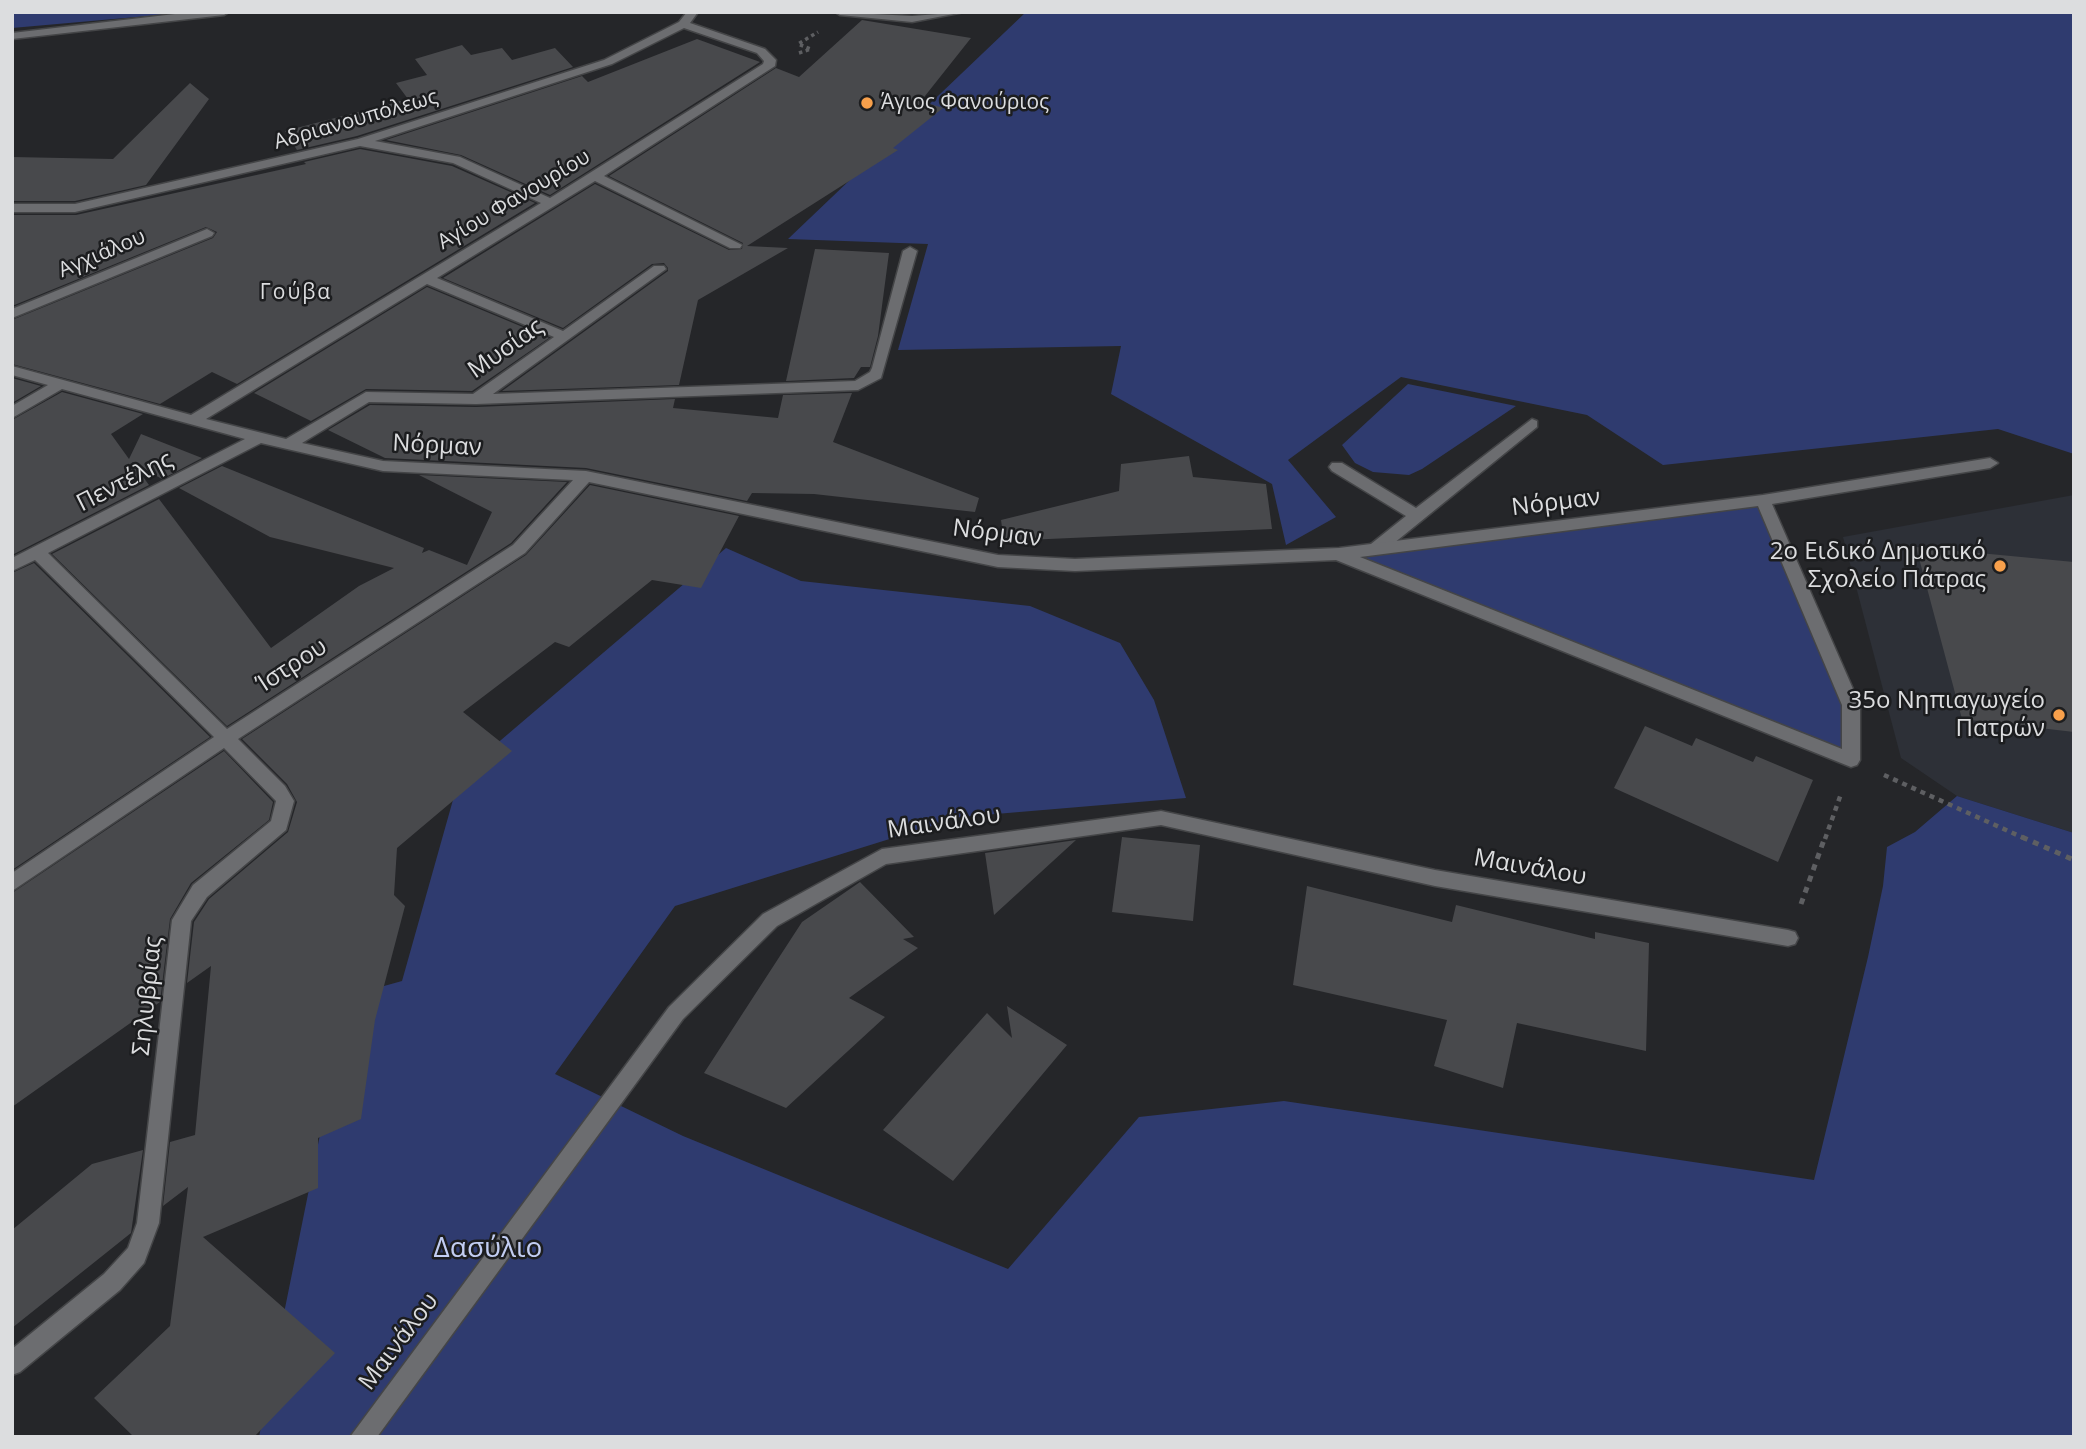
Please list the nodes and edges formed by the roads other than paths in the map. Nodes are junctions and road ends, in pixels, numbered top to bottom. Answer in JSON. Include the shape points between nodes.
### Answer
{"nodes":[{"id":1,"x":224,"y":12,"type":"edge"},
{"id":2,"x":693,"y":12,"type":"edge"},
{"id":3,"x":841,"y":12,"type":"edge"},
{"id":4,"x":959,"y":12,"type":"edge"},
{"id":5,"x":683,"y":24,"type":"junction"},
{"id":6,"x":12,"y":36,"type":"edge"},
{"id":7,"x":361,"y":142,"type":"junction"},
{"id":8,"x":595,"y":177,"type":"junction"},
{"id":9,"x":549,"y":202,"type":"junction"},
{"id":10,"x":12,"y":208,"type":"edge"},
{"id":11,"x":207,"y":233,"type":"dead end"},
{"id":12,"x":736,"y":244,"type":"dead end"},
{"id":13,"x":910,"y":251,"type":"dead end"},
{"id":14,"x":659,"y":268,"type":"dead end"},
{"id":15,"x":425,"y":278,"type":"junction"},
{"id":16,"x":12,"y":314,"type":"edge"},
{"id":17,"x":564,"y":336,"type":"junction"},
{"id":18,"x":12,"y":370,"type":"edge"},
{"id":19,"x":61,"y":383,"type":"junction"},
{"id":20,"x":476,"y":399,"type":"junction"},
{"id":21,"x":12,"y":413,"type":"edge"},
{"id":22,"x":193,"y":420,"type":"junction"},
{"id":23,"x":1532,"y":424,"type":"dead end"},
{"id":24,"x":259,"y":438,"type":"junction"},
{"id":25,"x":288,"y":445,"type":"junction"},
{"id":26,"x":1990,"y":463,"type":"dead end"},
{"id":27,"x":1337,"y":467,"type":"dead end"},
{"id":28,"x":586,"y":476,"type":"junction"},
{"id":29,"x":1762,"y":500,"type":"junction"},
{"id":30,"x":1417,"y":516,"type":"junction"},
{"id":31,"x":1377,"y":548,"type":"junction"},
{"id":32,"x":37,"y":553,"type":"junction"},
{"id":33,"x":1339,"y":554,"type":"junction"},
{"id":34,"x":12,"y":565,"type":"edge"},
{"id":35,"x":226,"y":738,"type":"junction"},
{"id":36,"x":12,"y":883,"type":"edge"},
{"id":37,"x":1788,"y":937,"type":"road end"},
{"id":38,"x":12,"y":1364,"type":"edge"},
{"id":39,"x":362,"y":1437,"type":"edge"}],
"edges":[{"from":1,"to":6,"type":"street"},
{"from":2,"to":5,"type":"street","name":"Αδριανουπόλεως"},
{"from":3,"to":4,"type":"street","via":[[912,19]]},
{"from":5,"to":7,"type":"street","name":"Αδριανουπόλεως","via":[[608,62]]},
{"from":5,"to":8,"type":"street","name":"Αγίου Φανουρίου","via":[[761,51],[770,60],[763,71]]},
{"from":7,"to":9,"type":"street","via":[[456,160]]},
{"from":7,"to":10,"type":"street","name":"Αδριανουπόλεως","via":[[75,208]]},
{"from":8,"to":9,"type":"street","name":"Αγίου Φανουρίου"},
{"from":8,"to":12,"type":"street"},
{"from":9,"to":15,"type":"street","name":"Αγίου Φανουρίου"},
{"from":11,"to":16,"type":"street","name":"Αγχιάλου"},
{"from":13,"to":20,"type":"street","via":[[879,368],[876,375],[858,385]]},
{"from":14,"to":17,"type":"street","name":"Μυσίας"},
{"from":15,"to":17,"type":"street"},
{"from":15,"to":22,"type":"street","name":"Αγίου Φανουρίου"},
{"from":17,"to":20,"type":"street","name":"Μυσίας"},
{"from":18,"to":19,"type":"street","name":"Νόρμαν"},
{"from":19,"to":21,"type":"street"},
{"from":19,"to":22,"type":"street","name":"Νόρμαν"},
{"from":20,"to":25,"type":"street","name":"Μυσίας","via":[[366,397]]},
{"from":22,"to":24,"type":"street","name":"Νόρμαν"},
{"from":23,"to":30,"type":"street"},
{"from":24,"to":25,"type":"street","name":"Νόρμαν"},
{"from":24,"to":32,"type":"street","name":"Πεντέλης"},
{"from":25,"to":28,"type":"street","name":"Νόρμαν","via":[[383,466]]},
{"from":26,"to":29,"type":"street","name":"Νόρμαν"},
{"from":27,"to":30,"type":"street"},
{"from":28,"to":33,"type":"street","name":"Νόρμαν","via":[[998,561],[1075,565]]},
{"from":28,"to":35,"type":"street","name":"Ίστρου","via":[[519,549]]},
{"from":29,"to":31,"type":"street","name":"Νόρμαν"},
{"from":29,"to":33,"type":"street","via":[[1851,705],[1852,760]]},
{"from":30,"to":31,"type":"street"},
{"from":31,"to":33,"type":"street","name":"Νόρμαν"},
{"from":32,"to":34,"type":"street","name":"Πεντέλης"},
{"from":32,"to":35,"type":"street","name":"Σηλυβρίας"},
{"from":35,"to":36,"type":"street","name":"Ίστρου"},
{"from":35,"to":38,"type":"street","name":"Σηλυβρίας","via":[[279,791],[285,813],[268,837],[200,891],[182,920],[144,1239],[111,1282]]},
{"from":37,"to":39,"type":"street","name":"Μαινάλου","via":[[1434,878],[1161,818],[882,857],[770,920],[676,1013]]}]}
